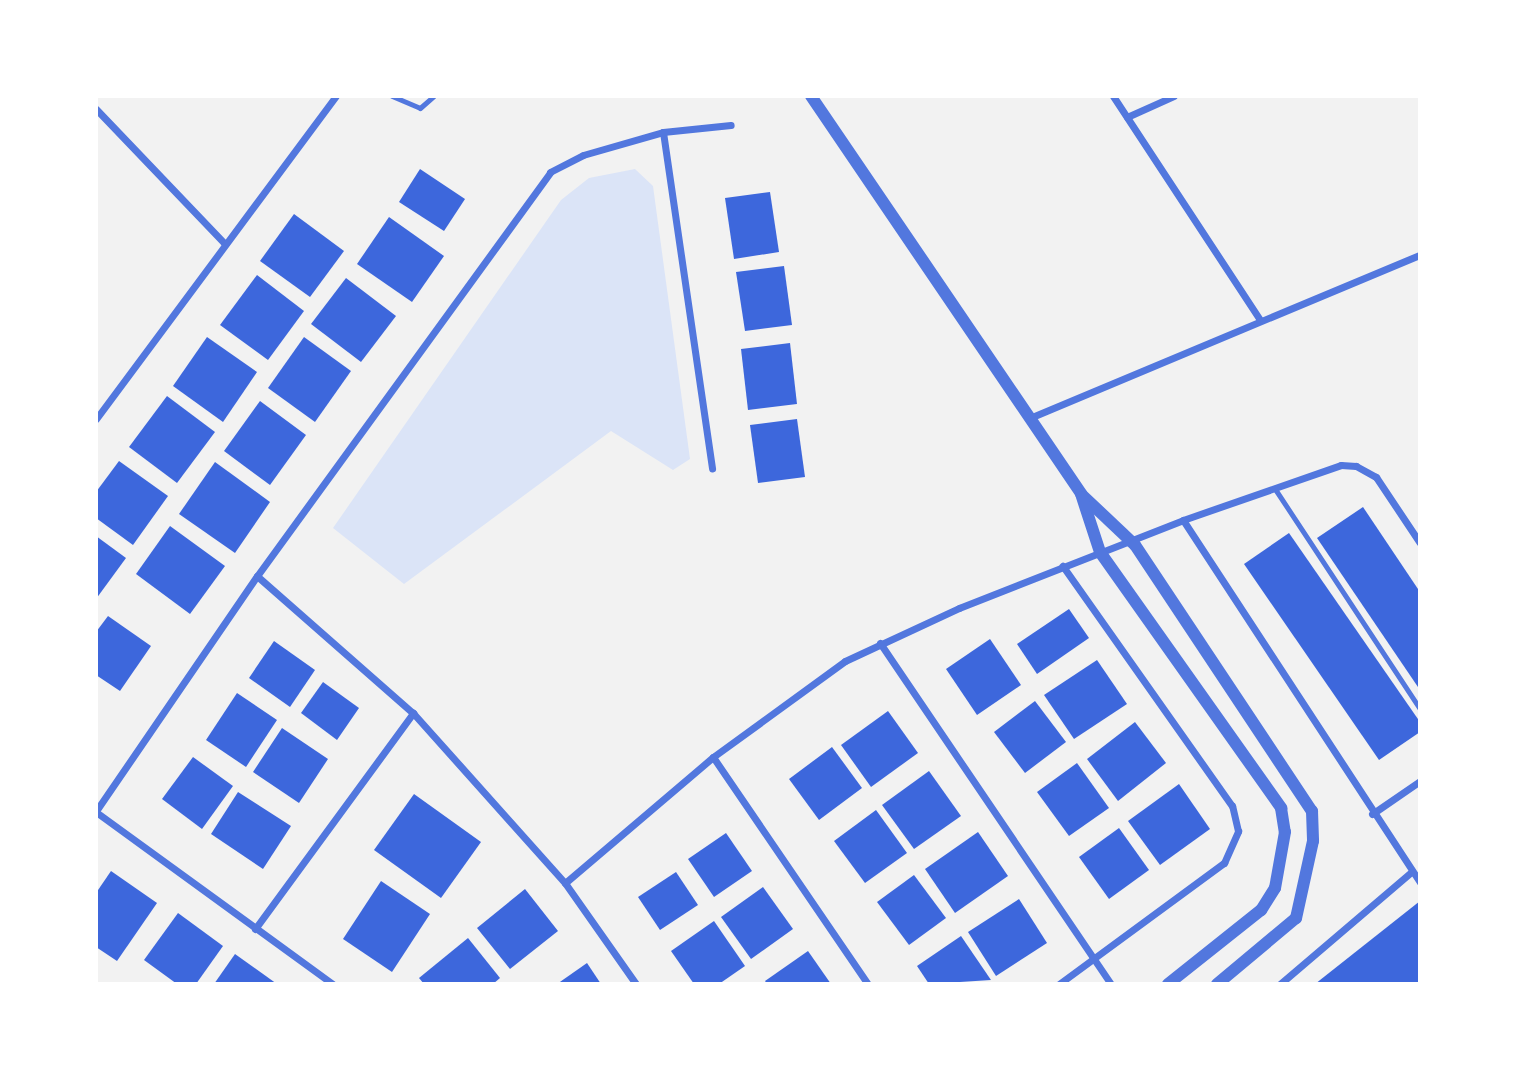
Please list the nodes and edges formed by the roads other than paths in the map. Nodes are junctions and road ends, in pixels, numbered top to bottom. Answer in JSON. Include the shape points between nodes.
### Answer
{"nodes":[{"id":1,"x":336,"y":96,"type":"edge"},
{"id":2,"x":392,"y":96,"type":"edge"},
{"id":3,"x":435,"y":96,"type":"edge"},
{"id":4,"x":811,"y":96,"type":"edge"},
{"id":5,"x":1113,"y":96,"type":"edge"},
{"id":6,"x":1174,"y":96,"type":"edge"},
{"id":7,"x":96,"y":109,"type":"edge"},
{"id":8,"x":1127,"y":117,"type":"junction"},
{"id":9,"x":731,"y":125,"type":"dead end"},
{"id":10,"x":663,"y":132,"type":"junction"},
{"id":11,"x":225,"y":244,"type":"junction"},
{"id":12,"x":1420,"y":255,"type":"edge"},
{"id":13,"x":1259,"y":318,"type":"junction"},
{"id":14,"x":1031,"y":417,"type":"junction"},
{"id":15,"x":96,"y":419,"type":"edge"},
{"id":16,"x":712,"y":468,"type":"dead end"},
{"id":17,"x":1275,"y":489,"type":"junction"},
{"id":18,"x":1081,"y":494,"type":"junction"},
{"id":19,"x":1183,"y":520,"type":"junction"},
{"id":20,"x":1130,"y":540,"type":"junction"},
{"id":21,"x":1420,"y":543,"type":"edge"},
{"id":22,"x":1100,"y":552,"type":"junction"},
{"id":23,"x":1063,"y":566,"type":"junction"},
{"id":24,"x":257,"y":576,"type":"junction"},
{"id":25,"x":880,"y":643,"type":"junction"},
{"id":26,"x":1420,"y":709,"type":"edge"},
{"id":27,"x":413,"y":713,"type":"junction"},
{"id":28,"x":713,"y":757,"type":"junction"},
{"id":29,"x":1420,"y":781,"type":"edge"},
{"id":30,"x":96,"y":811,"type":"edge"},
{"id":31,"x":1372,"y":814,"type":"junction"},
{"id":32,"x":1411,"y":872,"type":"junction"},
{"id":33,"x":1420,"y":882,"type":"edge"},
{"id":34,"x":565,"y":883,"type":"junction"},
{"id":35,"x":255,"y":929,"type":"junction"},
{"id":36,"x":1091,"y":958,"type":"junction"},
{"id":37,"x":333,"y":984,"type":"edge"},
{"id":38,"x":636,"y":984,"type":"edge"},
{"id":39,"x":868,"y":984,"type":"edge"},
{"id":40,"x":1059,"y":984,"type":"edge"},
{"id":41,"x":1111,"y":984,"type":"edge"},
{"id":42,"x":1168,"y":984,"type":"edge"},
{"id":43,"x":1217,"y":984,"type":"edge"},
{"id":44,"x":1280,"y":984,"type":"edge"}],
"edges":[{"from":1,"to":11,"type":"street"},
{"from":2,"to":3,"type":"lane","via":[[421,108]]},
{"from":4,"to":14,"type":"street"},
{"from":5,"to":8,"type":"street"},
{"from":6,"to":8,"type":"street"},
{"from":7,"to":11,"type":"street"},
{"from":8,"to":13,"type":"street"},
{"from":9,"to":10,"type":"street"},
{"from":10,"to":16,"type":"street"},
{"from":10,"to":24,"type":"street","via":[[583,155],[550,172]]},
{"from":11,"to":15,"type":"street"},
{"from":12,"to":13,"type":"street"},
{"from":13,"to":14,"type":"street"},
{"from":14,"to":18,"type":"street"},
{"from":17,"to":19,"type":"street"},
{"from":17,"to":21,"type":"street","via":[[1341,466],[1367,470]]},
{"from":17,"to":26,"type":"lane"},
{"from":18,"to":20,"type":"street"},
{"from":18,"to":22,"type":"street"},
{"from":19,"to":20,"type":"street"},
{"from":19,"to":31,"type":"street"},
{"from":20,"to":22,"type":"street"},
{"from":20,"to":43,"type":"street","via":[[1312,811],[1314,841],[1296,918]]},
{"from":22,"to":23,"type":"street"},
{"from":22,"to":42,"type":"street","via":[[1261,773],[1281,808],[1285,832],[1275,888],[1261,910]]},
{"from":23,"to":25,"type":"street"},
{"from":23,"to":36,"type":"street","via":[[1231,806],[1238,831],[1224,863]]},
{"from":24,"to":27,"type":"street"},
{"from":24,"to":30,"type":"street"},
{"from":25,"to":28,"type":"street","via":[[845,661]]},
{"from":25,"to":36,"type":"street"},
{"from":27,"to":34,"type":"street"},
{"from":27,"to":35,"type":"street"},
{"from":28,"to":34,"type":"street"},
{"from":28,"to":39,"type":"street"},
{"from":29,"to":31,"type":"street"},
{"from":30,"to":35,"type":"street"},
{"from":31,"to":32,"type":"street"},
{"from":32,"to":33,"type":"street"},
{"from":32,"to":44,"type":"street"},
{"from":34,"to":38,"type":"street"},
{"from":35,"to":37,"type":"street"},
{"from":36,"to":40,"type":"street"},
{"from":36,"to":41,"type":"street"}]}
